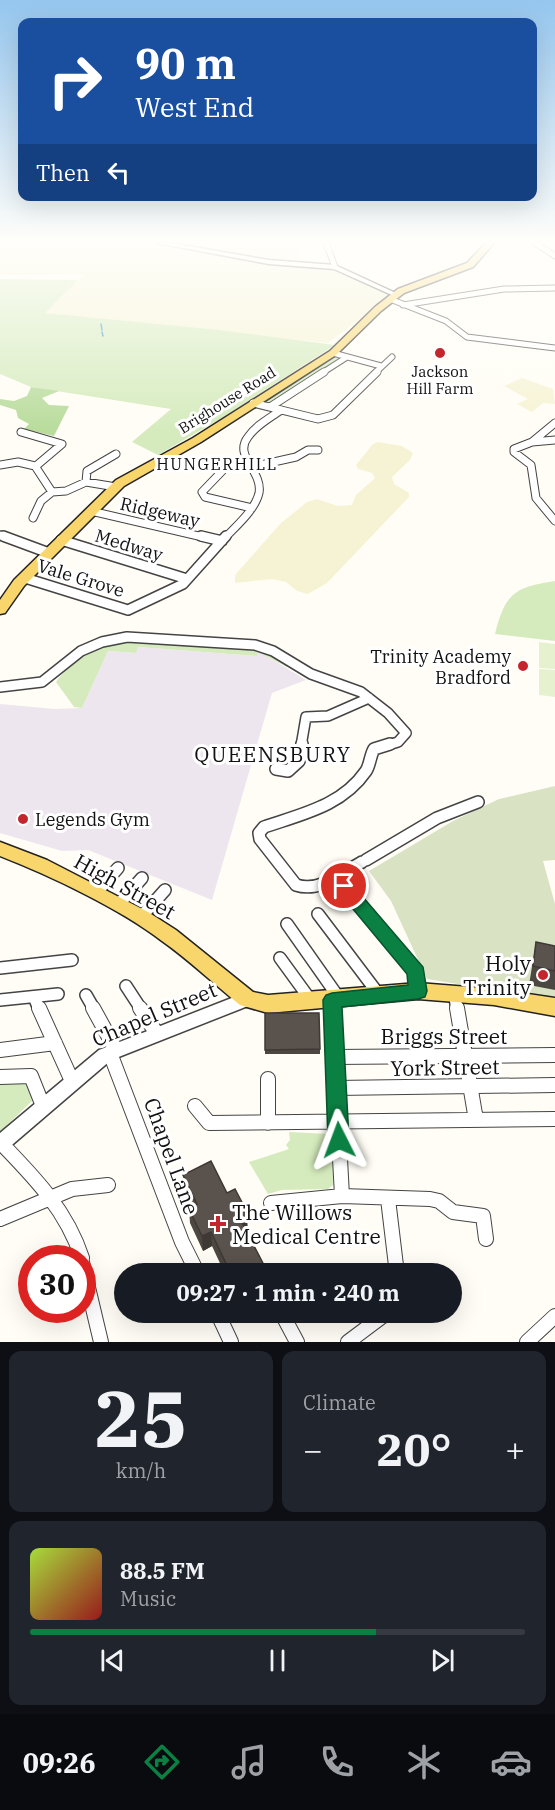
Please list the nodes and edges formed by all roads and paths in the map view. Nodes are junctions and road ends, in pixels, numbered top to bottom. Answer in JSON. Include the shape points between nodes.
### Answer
{"nodes":[{"id":1,"x":384,"y":306,"type":"edge"},
{"id":2,"x":404,"y":306,"type":"edge"},
{"id":3,"x":555,"y":348,"type":"edge"},
{"id":4,"x":333,"y":353,"type":"junction"},
{"id":5,"x":347,"y":357,"type":"junction"},
{"id":6,"x":392,"y":357,"type":"dead end"},
{"id":7,"x":381,"y":366,"type":"junction"},
{"id":8,"x":253,"y":403,"type":"junction"},
{"id":9,"x":270,"y":407,"type":"junction"},
{"id":10,"x":281,"y":410,"type":"junction"},
{"id":11,"x":555,"y":423,"type":"edge"},
{"id":12,"x":21,"y":432,"type":"dead end"},
{"id":13,"x":555,"y":440,"type":"edge"},
{"id":14,"x":532,"y":442,"type":"junction"},
{"id":15,"x":318,"y":450,"type":"dead end"},
{"id":16,"x":116,"y":454,"type":"dead end"},
{"id":17,"x":249,"y":463,"type":"junction"},
{"id":18,"x":0,"y":465,"type":"edge"},
{"id":19,"x":36,"y":466,"type":"junction"},
{"id":20,"x":86,"y":482,"type":"junction"},
{"id":21,"x":116,"y":487,"type":"junction"},
{"id":22,"x":52,"y":492,"type":"junction"},
{"id":23,"x":252,"y":508,"type":"junction"},
{"id":24,"x":91,"y":511,"type":"junction"},
{"id":25,"x":32,"y":516,"type":"dead end"},
{"id":26,"x":555,"y":521,"type":"edge"},
{"id":27,"x":0,"y":535,"type":"edge"},
{"id":28,"x":61,"y":540,"type":"junction"},
{"id":29,"x":222,"y":542,"type":"junction"},
{"id":30,"x":49,"y":554,"type":"junction"},
{"id":31,"x":25,"y":578,"type":"junction"},
{"id":32,"x":187,"y":579,"type":"junction"},
{"id":33,"x":0,"y":610,"type":"edge"},
{"id":34,"x":0,"y":687,"type":"edge"},
{"id":35,"x":369,"y":698,"type":"junction"},
{"id":36,"x":276,"y":769,"type":"dead end"},
{"id":37,"x":478,"y":802,"type":"dead end"},
{"id":38,"x":0,"y":849,"type":"edge"},
{"id":39,"x":118,"y":868,"type":"dead end"},
{"id":40,"x":142,"y":878,"type":"dead end"},
{"id":41,"x":344,"y":886,"type":"dead end"},
{"id":42,"x":165,"y":890,"type":"dead end"},
{"id":43,"x":96,"y":893,"type":"junction"},
{"id":44,"x":118,"y":905,"type":"junction"},
{"id":45,"x":318,"y":914,"type":"dead end"},
{"id":46,"x":141,"y":917,"type":"junction"},
{"id":47,"x":287,"y":924,"type":"dead end"},
{"id":48,"x":280,"y":958,"type":"dead end"},
{"id":49,"x":72,"y":960,"type":"dead end"},
{"id":50,"x":0,"y":968,"type":"edge"},
{"id":51,"x":126,"y":986,"type":"dead end"},
{"id":52,"x":418,"y":991,"type":"junction"},
{"id":53,"x":454,"y":993,"type":"junction"},
{"id":54,"x":58,"y":994,"type":"dead end"},
{"id":55,"x":86,"y":995,"type":"dead end"},
{"id":56,"x":380,"y":996,"type":"junction"},
{"id":57,"x":34,"y":997,"type":"junction"},
{"id":58,"x":247,"y":999,"type":"junction"},
{"id":59,"x":0,"y":1000,"type":"edge"},
{"id":60,"x":336,"y":1000,"type":"junction"},
{"id":61,"x":312,"y":1002,"type":"junction"},
{"id":62,"x":555,"y":1007,"type":"edge"},
{"id":63,"x":158,"y":1034,"type":"junction"},
{"id":64,"x":55,"y":1043,"type":"junction"},
{"id":65,"x":0,"y":1050,"type":"edge"},
{"id":66,"x":113,"y":1051,"type":"junction"},
{"id":67,"x":555,"y":1055,"type":"edge"},
{"id":68,"x":465,"y":1056,"type":"junction"},
{"id":69,"x":334,"y":1057,"type":"junction"},
{"id":70,"x":0,"y":1077,"type":"edge"},
{"id":71,"x":268,"y":1079,"type":"dead end"},
{"id":72,"x":72,"y":1081,"type":"junction"},
{"id":73,"x":470,"y":1086,"type":"junction"},
{"id":74,"x":555,"y":1086,"type":"edge"},
{"id":75,"x":336,"y":1088,"type":"junction"},
{"id":76,"x":43,"y":1106,"type":"junction"},
{"id":77,"x":195,"y":1106,"type":"dead end"},
{"id":78,"x":555,"y":1119,"type":"edge"},
{"id":79,"x":476,"y":1120,"type":"junction"},
{"id":80,"x":337,"y":1122,"type":"junction"},
{"id":81,"x":268,"y":1123,"type":"junction"},
{"id":82,"x":1,"y":1144,"type":"edge"},
{"id":83,"x":108,"y":1185,"type":"dead end"},
{"id":84,"x":342,"y":1196,"type":"junction"},
{"id":85,"x":54,"y":1198,"type":"junction"},
{"id":86,"x":388,"y":1199,"type":"junction"},
{"id":87,"x":271,"y":1203,"type":"dead end"},
{"id":88,"x":0,"y":1219,"type":"edge"},
{"id":89,"x":486,"y":1239,"type":"dead end"},
{"id":90,"x":78,"y":1245,"type":"edge"},
{"id":91,"x":192,"y":1263,"type":"edge"},
{"id":92,"x":397,"y":1263,"type":"edge"},
{"id":93,"x":555,"y":1316,"type":"edge"},
{"id":94,"x":96,"y":1320,"type":"edge"},
{"id":95,"x":221,"y":1323,"type":"edge"},
{"id":96,"x":287,"y":1323,"type":"edge"},
{"id":97,"x":373,"y":1323,"type":"edge"},
{"id":98,"x":101,"y":1342,"type":"edge"},
{"id":99,"x":230,"y":1342,"type":"edge"},
{"id":100,"x":297,"y":1342,"type":"edge"},
{"id":101,"x":348,"y":1342,"type":"edge"},
{"id":102,"x":527,"y":1342,"type":"edge"}],
"edges":[{"from":1,"to":4,"type":"main road","name":"Brighouse Road"},
{"from":2,"to":3,"type":"street","via":[[446,321],[467,337]]},
{"from":4,"to":5,"type":"street"},
{"from":4,"to":8,"type":"main road","name":"Brighouse Road"},
{"from":5,"to":7,"type":"street"},
{"from":5,"to":9,"type":"street"},
{"from":6,"to":7,"type":"street"},
{"from":7,"to":10,"type":"street","via":[[333,415],[318,419]]},
{"from":8,"to":9,"type":"street"},
{"from":8,"to":21,"type":"main road","name":"Brighouse Road"},
{"from":9,"to":10,"type":"street"},
{"from":10,"to":17,"type":"street","via":[[243,444]]},
{"from":11,"to":14,"type":"street"},
{"from":12,"to":19,"type":"street","via":[[62,444]]},
{"from":13,"to":14,"type":"street"},
{"from":14,"to":26,"type":"street","via":[[514,452],[531,465],[536,498]]},
{"from":15,"to":17,"type":"street","via":[[306,448],[296,457]]},
{"from":16,"to":20,"type":"street","via":[[87,471]]},
{"from":17,"to":23,"type":"street","via":[[261,483],[261,494]]},
{"from":17,"to":23,"type":"street","via":[[228,465],[202,492],[205,497]]},
{"from":18,"to":19,"type":"street","via":[[12,462]]},
{"from":19,"to":22,"type":"street"},
{"from":20,"to":21,"type":"street"},
{"from":20,"to":22,"type":"street"},
{"from":21,"to":24,"type":"main road","name":"Brighouse Road"},
{"from":22,"to":25,"type":"street"},
{"from":23,"to":29,"type":"street"},
{"from":24,"to":28,"type":"main road","name":"Brighouse Road"},
{"from":24,"to":29,"type":"street","name":"Ridgeway"},
{"from":27,"to":30,"type":"street"},
{"from":28,"to":30,"type":"main road","name":"Brighouse Road"},
{"from":28,"to":32,"type":"street","name":"Medway"},
{"from":29,"to":32,"type":"street"},
{"from":30,"to":31,"type":"main road","name":"Brighouse Road"},
{"from":31,"to":32,"type":"street","name":"Vale Grove","via":[[128,610]]},
{"from":31,"to":33,"type":"main road","name":"Brighouse Road"},
{"from":34,"to":35,"type":"street","via":[[42,682],[66,661],[102,642],[127,637],[255,645]]},
{"from":35,"to":36,"type":"street","via":[[328,716],[306,717],[299,761],[290,774]]},
{"from":35,"to":37,"type":"street","via":[[400,723],[406,733],[403,738],[374,749],[369,768],[325,808],[273,824],[259,833],[296,885],[315,887],[437,818]]},
{"from":38,"to":43,"type":"main road","name":"High Street"},
{"from":39,"to":43,"type":"street"},
{"from":40,"to":44,"type":"street"},
{"from":41,"to":52,"type":"street","via":[[416,972]]},
{"from":42,"to":46,"type":"street"},
{"from":43,"to":44,"type":"main road","name":"High Street"},
{"from":44,"to":46,"type":"main road","name":"High Street"},
{"from":45,"to":56,"type":"street"},
{"from":46,"to":58,"type":"main road","name":"High Street"},
{"from":47,"to":60,"type":"street"},
{"from":48,"to":61,"type":"street"},
{"from":49,"to":50,"type":"street"},
{"from":51,"to":63,"type":"street"},
{"from":52,"to":53,"type":"main road"},
{"from":52,"to":56,"type":"main road"},
{"from":53,"to":62,"type":"main road"},
{"from":53,"to":68,"type":"street"},
{"from":54,"to":57,"type":"street"},
{"from":55,"to":66,"type":"street","name":"Chapel Lane"},
{"from":56,"to":60,"type":"main road"},
{"from":57,"to":59,"type":"street"},
{"from":57,"to":64,"type":"street"},
{"from":58,"to":61,"type":"main road","via":[[268,1004]]},
{"from":58,"to":63,"type":"street","name":"Chapel Street"},
{"from":60,"to":61,"type":"main road"},
{"from":60,"to":69,"type":"street"},
{"from":63,"to":66,"type":"street","name":"Chapel Street"},
{"from":64,"to":65,"type":"street"},
{"from":64,"to":72,"type":"street"},
{"from":66,"to":72,"type":"street","name":"Chapel Street"},
{"from":66,"to":91,"type":"street","name":"Chapel Lane"},
{"from":67,"to":68,"type":"street","name":"Briggs Street"},
{"from":68,"to":69,"type":"street","name":"Briggs Street"},
{"from":68,"to":73,"type":"street"},
{"from":69,"to":75,"type":"street"},
{"from":70,"to":76,"type":"street","via":[[31,1076]]},
{"from":71,"to":81,"type":"street"},
{"from":72,"to":76,"type":"street","name":"Chapel Street"},
{"from":73,"to":74,"type":"street","name":"York Street"},
{"from":73,"to":75,"type":"street","name":"York Street"},
{"from":73,"to":79,"type":"street"},
{"from":75,"to":80,"type":"street"},
{"from":76,"to":82,"type":"street","name":"Chapel Street"},
{"from":77,"to":81,"type":"street","via":[[209,1123]]},
{"from":78,"to":79,"type":"street"},
{"from":79,"to":80,"type":"street"},
{"from":80,"to":81,"type":"street"},
{"from":80,"to":84,"type":"street"},
{"from":82,"to":85,"type":"street"},
{"from":83,"to":85,"type":"street","via":[[72,1189]]},
{"from":84,"to":86,"type":"street"},
{"from":84,"to":87,"type":"street"},
{"from":85,"to":88,"type":"street"},
{"from":85,"to":90,"type":"street"},
{"from":86,"to":89,"type":"street","via":[[430,1199],[440,1201],[453,1212],[483,1216]]},
{"from":86,"to":92,"type":"street"},
{"from":93,"to":102,"type":"street"},
{"from":94,"to":98,"type":"street"},
{"from":95,"to":99,"type":"street"},
{"from":96,"to":100,"type":"street"},
{"from":97,"to":101,"type":"street"}]}
